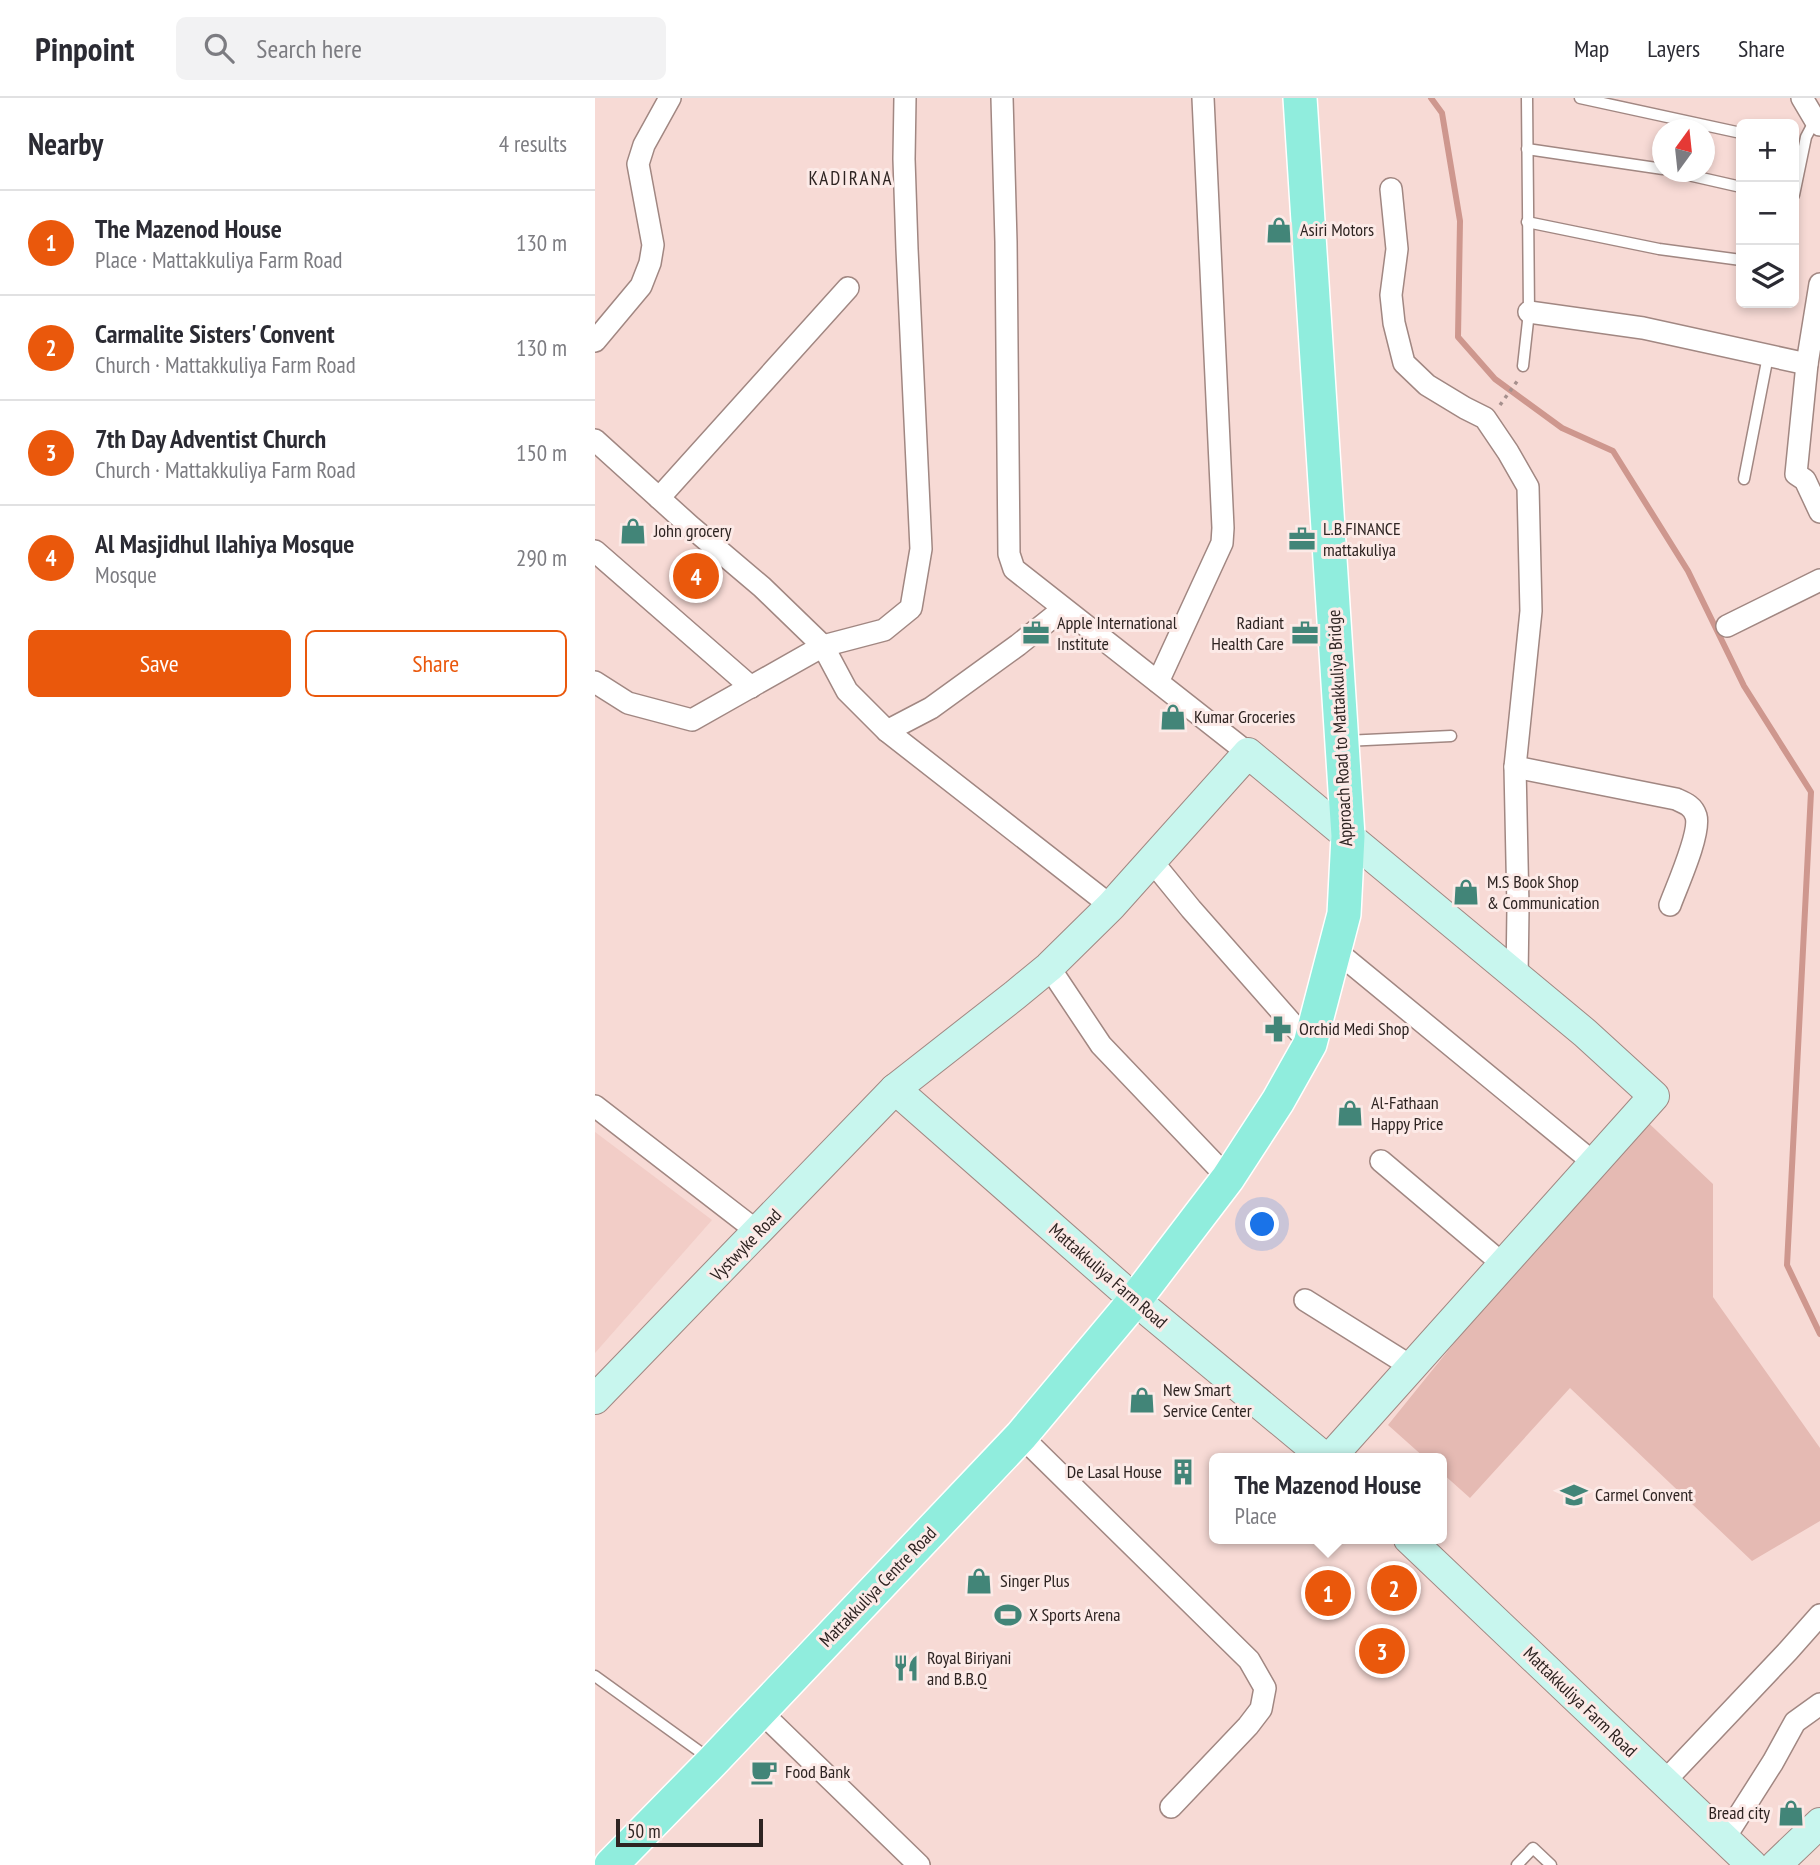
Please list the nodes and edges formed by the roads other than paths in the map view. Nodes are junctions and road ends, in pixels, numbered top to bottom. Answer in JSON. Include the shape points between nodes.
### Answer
{"nodes":[{"id":1,"x":670,"y":98,"type":"edge"},
{"id":2,"x":905,"y":98,"type":"edge"},
{"id":3,"x":1002,"y":98,"type":"edge"},
{"id":4,"x":1203,"y":98,"type":"edge"},
{"id":5,"x":1300,"y":98,"type":"edge"},
{"id":6,"x":1527,"y":98,"type":"edge"},
{"id":7,"x":1580,"y":98,"type":"edge"},
{"id":8,"x":1802,"y":98,"type":"edge"},
{"id":9,"x":1808,"y":130,"type":"edge"},
{"id":10,"x":1736,"y":131,"type":"edge"},
{"id":11,"x":1527,"y":149,"type":"junction"},
{"id":12,"x":1652,"y":167,"type":"edge"},
{"id":13,"x":1715,"y":181,"type":"edge"},
{"id":14,"x":1797,"y":182,"type":"edge"},
{"id":15,"x":1736,"y":186,"type":"edge"},
{"id":16,"x":1391,"y":189,"type":"dead end"},
{"id":17,"x":1527,"y":222,"type":"junction"},
{"id":18,"x":1736,"y":259,"type":"edge"},
{"id":19,"x":1820,"y":284,"type":"edge"},
{"id":20,"x":848,"y":288,"type":"dead end"},
{"id":21,"x":1529,"y":312,"type":"junction"},
{"id":22,"x":595,"y":341,"type":"edge"},
{"id":23,"x":1769,"y":356,"type":"junction"},
{"id":24,"x":1807,"y":364,"type":"junction"},
{"id":25,"x":1522,"y":371,"type":"road end"},
{"id":26,"x":595,"y":440,"type":"edge"},
{"id":27,"x":1813,"y":477,"type":"edge"},
{"id":28,"x":1744,"y":479,"type":"dead end"},
{"id":29,"x":659,"y":498,"type":"junction"},
{"id":30,"x":1820,"y":512,"type":"edge"},
{"id":31,"x":595,"y":551,"type":"edge"},
{"id":32,"x":1820,"y":580,"type":"edge"},
{"id":33,"x":1063,"y":608,"type":"junction"},
{"id":34,"x":1727,"y":626,"type":"dead end"},
{"id":35,"x":823,"y":646,"type":"junction"},
{"id":36,"x":595,"y":681,"type":"edge"},
{"id":37,"x":1158,"y":682,"type":"junction"},
{"id":38,"x":751,"y":687,"type":"junction"},
{"id":39,"x":887,"y":731,"type":"junction"},
{"id":40,"x":1451,"y":736,"type":"dead end"},
{"id":41,"x":1342,"y":741,"type":"junction"},
{"id":42,"x":1248,"y":753,"type":"junction"},
{"id":43,"x":1515,"y":767,"type":"junction"},
{"id":44,"x":1348,"y":835,"type":"junction"},
{"id":45,"x":1151,"y":860,"type":"junction"},
{"id":46,"x":1670,"y":905,"type":"dead end"},
{"id":47,"x":1111,"y":906,"type":"junction"},
{"id":48,"x":1335,"y":950,"type":"junction"},
{"id":49,"x":1049,"y":967,"type":"junction"},
{"id":50,"x":1517,"y":978,"type":"junction"},
{"id":51,"x":1310,"y":1044,"type":"junction"},
{"id":52,"x":895,"y":1089,"type":"junction"},
{"id":53,"x":595,"y":1106,"type":"edge"},
{"id":54,"x":1381,"y":1161,"type":"dead end"},
{"id":55,"x":1594,"y":1163,"type":"junction"},
{"id":56,"x":1228,"y":1178,"type":"junction"},
{"id":57,"x":758,"y":1231,"type":"junction"},
{"id":58,"x":1504,"y":1265,"type":"junction"},
{"id":59,"x":1135,"y":1300,"type":"junction"},
{"id":60,"x":1305,"y":1300,"type":"dead end"},
{"id":61,"x":1412,"y":1367,"type":"junction"},
{"id":62,"x":595,"y":1399,"type":"edge"},
{"id":63,"x":1021,"y":1436,"type":"junction"},
{"id":64,"x":1321,"y":1453,"type":"edge"},
{"id":65,"x":1332,"y":1453,"type":"edge"},
{"id":66,"x":1414,"y":1544,"type":"edge"},
{"id":67,"x":1820,"y":1615,"type":"edge"},
{"id":68,"x":595,"y":1676,"type":"edge"},
{"id":69,"x":1820,"y":1704,"type":"edge"},
{"id":70,"x":760,"y":1710,"type":"junction"},
{"id":71,"x":712,"y":1761,"type":"junction"},
{"id":72,"x":1664,"y":1782,"type":"junction"},
{"id":73,"x":1171,"y":1807,"type":"dead end"},
{"id":74,"x":1820,"y":1823,"type":"edge"},
{"id":75,"x":1724,"y":1839,"type":"junction"},
{"id":76,"x":611,"y":1865,"type":"edge"},
{"id":77,"x":919,"y":1865,"type":"edge"},
{"id":78,"x":1517,"y":1865,"type":"edge"},
{"id":79,"x":1551,"y":1865,"type":"edge"},
{"id":80,"x":1752,"y":1865,"type":"edge"},
{"id":81,"x":1776,"y":1865,"type":"edge"}],
"edges":[{"from":1,"to":22,"type":"street","via":[[638,164],[653,245],[650,263],[641,286]]},
{"from":2,"to":35,"type":"street","via":[[920,558],[911,608],[884,631]]},
{"from":3,"to":33,"type":"street","via":[[1009,554],[1014,569]]},
{"from":4,"to":37,"type":"street","via":[[1222,543]]},
{"from":5,"to":41,"type":"main road","name":"Approach Road to Mattakkuliya Bridge"},
{"from":6,"to":11,"type":"lane"},
{"from":7,"to":10,"type":"lane"},
{"from":8,"to":9,"type":"street"},
{"from":9,"to":14,"type":"lane"},
{"from":11,"to":12,"type":"lane"},
{"from":11,"to":17,"type":"lane"},
{"from":13,"to":15,"type":"lane"},
{"from":16,"to":43,"type":"street","via":[[1397,249],[1391,295],[1404,363],[1427,384],[1485,418],[1528,487],[1531,611]]},
{"from":17,"to":18,"type":"lane","via":[[1658,249]]},
{"from":17,"to":21,"type":"lane"},
{"from":19,"to":24,"type":"street"},
{"from":20,"to":29,"type":"street"},
{"from":21,"to":23,"type":"street","via":[[1643,328]]},
{"from":21,"to":25,"type":"lane"},
{"from":23,"to":24,"type":"street"},
{"from":23,"to":28,"type":"lane"},
{"from":24,"to":27,"type":"street","via":[[1796,474]]},
{"from":26,"to":29,"type":"street"},
{"from":27,"to":30,"type":"street"},
{"from":29,"to":35,"type":"street","via":[[762,586]]},
{"from":31,"to":38,"type":"street"},
{"from":32,"to":34,"type":"street"},
{"from":33,"to":37,"type":"street"},
{"from":33,"to":39,"type":"street","via":[[931,708]]},
{"from":35,"to":38,"type":"street"},
{"from":35,"to":39,"type":"street","via":[[847,691]]},
{"from":36,"to":38,"type":"street","via":[[628,703],[692,720]]},
{"from":37,"to":42,"type":"street"},
{"from":39,"to":47,"type":"street"},
{"from":40,"to":41,"type":"lane"},
{"from":41,"to":44,"type":"main road","name":"Approach Road to Mattakkuliya Bridge"},
{"from":42,"to":44,"type":"street"},
{"from":42,"to":45,"type":"street","name":"Vystwyke Road"},
{"from":43,"to":46,"type":"street","via":[[1690,805],[1697,824]]},
{"from":43,"to":50,"type":"street"},
{"from":44,"to":48,"type":"main road","name":"Approach Road to Mattakkuliya Bridge","via":[[1344,914]]},
{"from":44,"to":50,"type":"street"},
{"from":45,"to":47,"type":"street","name":"Vystwyke Road"},
{"from":45,"to":51,"type":"street"},
{"from":47,"to":49,"type":"street","name":"Vystwyke Road"},
{"from":48,"to":51,"type":"main road","name":"Approach Road to Mattakkuliya Bridge"},
{"from":48,"to":55,"type":"street"},
{"from":49,"to":52,"type":"street","name":"Vystwyke Road"},
{"from":49,"to":56,"type":"street","via":[[1101,1045]]},
{"from":50,"to":55,"type":"street","via":[[1654,1096]]},
{"from":51,"to":56,"type":"main road","name":"Approach Road to Mattakkuliya Bridge"},
{"from":52,"to":57,"type":"street","name":"Vystwyke Road"},
{"from":52,"to":59,"type":"street","name":"Mattakkuliya Farm Road"},
{"from":53,"to":57,"type":"street"},
{"from":54,"to":58,"type":"street"},
{"from":55,"to":58,"type":"street"},
{"from":56,"to":59,"type":"main road","name":"Approach Road to Mattakkuliya Bridge"},
{"from":57,"to":62,"type":"street","name":"Vystwyke Road"},
{"from":58,"to":61,"type":"street"},
{"from":59,"to":63,"type":"main road","name":"Mattakkuliya Centre Road"},
{"from":59,"to":64,"type":"street","name":"Mattakkuliya Farm Road"},
{"from":60,"to":61,"type":"street"},
{"from":61,"to":65,"type":"street"},
{"from":63,"to":70,"type":"main road","name":"Mattakkuliya Centre Road"},
{"from":63,"to":73,"type":"street","via":[[1249,1660],[1265,1688],[1261,1709],[1248,1726]]},
{"from":66,"to":72,"type":"street","name":"Mattakkuliya Farm Road"},
{"from":67,"to":72,"type":"street"},
{"from":68,"to":71,"type":"lane"},
{"from":69,"to":75,"type":"street","via":[[1795,1722]]},
{"from":70,"to":71,"type":"main road","name":"Mattakkuliya Centre Road"},
{"from":70,"to":77,"type":"street"},
{"from":71,"to":76,"type":"main road","name":"Mattakkuliya Centre Road"},
{"from":72,"to":75,"type":"street","name":"Mattakkuliya Farm Road"},
{"from":74,"to":81,"type":"street"},
{"from":75,"to":80,"type":"street","name":"Mattakkuliya Farm Road"},
{"from":78,"to":79,"type":"lane","via":[[1533,1848]]}]}
